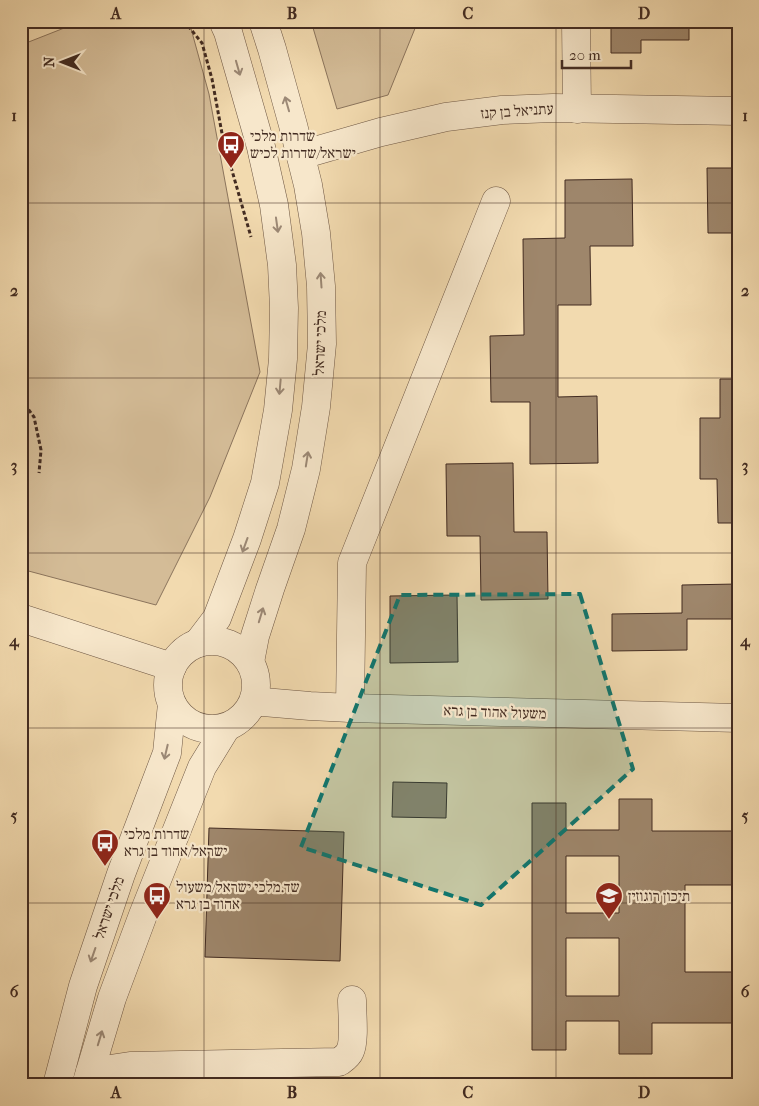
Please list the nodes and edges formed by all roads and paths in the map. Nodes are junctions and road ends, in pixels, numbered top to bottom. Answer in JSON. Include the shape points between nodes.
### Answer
{"nodes":[{"id":1,"x":184,"y":21,"type":"edge"},
{"id":2,"x":223,"y":21,"type":"edge"},
{"id":3,"x":263,"y":21,"type":"edge"},
{"id":4,"x":576,"y":21,"type":"edge"},
{"id":5,"x":577,"y":109,"type":"junction"},
{"id":6,"x":738,"y":111,"type":"edge"},
{"id":7,"x":301,"y":155,"type":"junction"},
{"id":8,"x":496,"y":201,"type":"dead end"},
{"id":9,"x":252,"y":241,"type":"dead end"},
{"id":10,"x":21,"y":399,"type":"edge"},
{"id":11,"x":38,"y":474,"type":"dead end"},
{"id":12,"x":21,"y":618,"type":"edge"},
{"id":13,"x":198,"y":643,"type":"junction"},
{"id":14,"x":250,"y":662,"type":"junction"},
{"id":15,"x":172,"y":667,"type":"junction"},
{"id":16,"x":254,"y":700,"type":"junction"},
{"id":17,"x":172,"y":704,"type":"junction"},
{"id":18,"x":350,"y":708,"type":"junction"},
{"id":19,"x":738,"y":718,"type":"edge"},
{"id":20,"x":226,"y":728,"type":"junction"},
{"id":21,"x":352,"y":1000,"type":"dead end"},
{"id":22,"x":88,"y":1078,"type":"edge"},
{"id":23,"x":56,"y":1085,"type":"edge"}],
"edges":[{"from":1,"to":9,"type":"path","via":[[202,43]]},
{"from":2,"to":13,"type":"street","one_way":true,"via":[[261,147],[274,204],[282,265],[282,359],[278,410],[264,483],[217,618]]},
{"from":7,"to":3,"type":"street","name":"מלכי ישראל","one_way":true},
{"from":4,"to":5,"type":"street"},
{"from":5,"to":6,"type":"street","name":"עתניאל בן קנז"},
{"from":5,"to":7,"type":"street","name":"עתניאל בן קנז","via":[[502,110],[446,117]]},
{"from":14,"to":7,"type":"street","name":"מלכי ישראל","one_way":true,"via":[[255,636],[291,529],[306,469],[316,407],[322,344],[321,286],[316,233]]},
{"from":8,"to":18,"type":"street","via":[[352,563]]},
{"from":10,"to":11,"type":"path","via":[[34,417],[41,450]]},
{"from":12,"to":15,"type":"street"},
{"from":13,"to":14,"type":"street","via":[[227,643]]},
{"from":13,"to":15,"type":"street","via":[[187,648]]},
{"from":14,"to":16,"type":"street","via":[[255,674]]},
{"from":15,"to":17,"type":"street","via":[[168,679]]},
{"from":16,"to":18,"type":"street","name":"משעול אהוד בן גרא"},
{"from":16,"to":20,"type":"street","via":[[238,721]]},
{"from":17,"to":20,"type":"street","via":[[189,723],[214,730]]},
{"from":17,"to":23,"type":"street","name":"מלכי ישראל","one_way":true,"via":[[167,753],[83,986]]},
{"from":18,"to":19,"type":"street","name":"משעול אהוד בן גרא"},
{"from":22,"to":20,"type":"street","one_way":true,"via":[[112,998],[194,786]]},
{"from":21,"to":22,"type":"street","via":[[352,1044],[350,1052],[339,1062],[130,1066]]}]}
